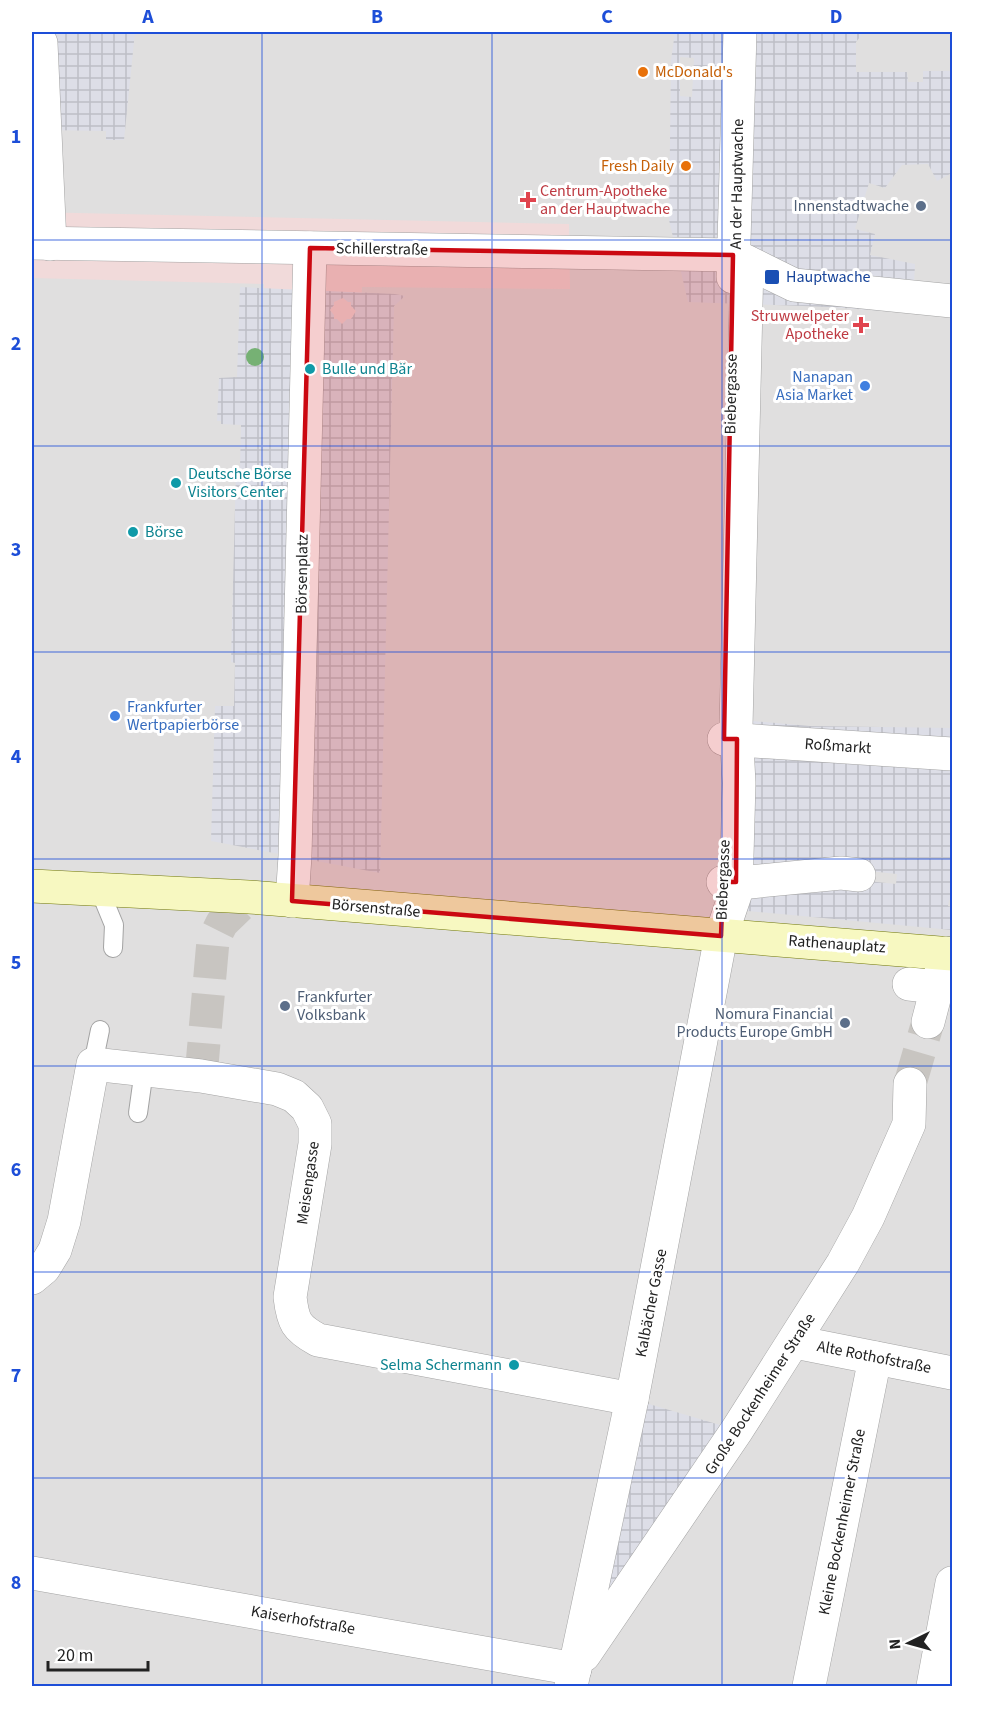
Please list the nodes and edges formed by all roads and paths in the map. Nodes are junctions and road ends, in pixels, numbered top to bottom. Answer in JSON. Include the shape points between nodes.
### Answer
{"nodes":[{"id":1,"x":740,"y":32,"type":"edge"},
{"id":2,"x":41,"y":38,"type":"edge"},
{"id":3,"x":41,"y":243,"type":"edge"},
{"id":4,"x":310,"y":248,"type":"junction"},
{"id":5,"x":740,"y":259,"type":"junction"},
{"id":6,"x":952,"y":301,"type":"edge"},
{"id":7,"x":730,"y":739,"type":"junction"},
{"id":8,"x":952,"y":754,"type":"edge"},
{"id":9,"x":859,"y":875,"type":"dead end"},
{"id":10,"x":729,"y":882,"type":"junction"},
{"id":11,"x":32,"y":886,"type":"edge"},
{"id":12,"x":100,"y":891,"type":"junction"},
{"id":13,"x":292,"y":901,"type":"junction"},
{"id":14,"x":721,"y":936,"type":"junction"},
{"id":15,"x":113,"y":948,"type":"dead end"},
{"id":16,"x":949,"y":953,"type":"edge"},
{"id":17,"x":928,"y":1022,"type":"tunnel mouth"},
{"id":18,"x":100,"y":1030,"type":"dead end"},
{"id":19,"x":93,"y":1064,"type":"junction"},
{"id":20,"x":144,"y":1070,"type":"junction"},
{"id":21,"x":910,"y":1084,"type":"tunnel mouth"},
{"id":22,"x":138,"y":1113,"type":"dead end"},
{"id":23,"x":32,"y":1278,"type":"edge"},
{"id":24,"x":795,"y":1342,"type":"junction"},
{"id":25,"x":875,"y":1358,"type":"junction"},
{"id":26,"x":952,"y":1373,"type":"edge"},
{"id":27,"x":632,"y":1399,"type":"junction"},
{"id":28,"x":48,"y":1569,"type":"edge"},
{"id":29,"x":952,"y":1582,"type":"edge"},
{"id":30,"x":573,"y":1677,"type":"edge"},
{"id":31,"x":809,"y":1686,"type":"edge"},
{"id":32,"x":933,"y":1686,"type":"edge"}],
"edges":[{"from":1,"to":5,"type":"street","name":"An der Hauptwache"},
{"from":2,"to":3,"type":"street"},
{"from":3,"to":4,"type":"street","name":"Schillerstraße"},
{"from":4,"to":5,"type":"street","name":"Schillerstraße"},
{"from":4,"to":13,"type":"street","name":"Börsenplatz"},
{"from":5,"to":6,"type":"street","name":"An der Hauptwache","via":[[794,285]]},
{"from":5,"to":7,"type":"street","name":"Biebergasse"},
{"from":7,"to":8,"type":"street","name":"Roßmarkt"},
{"from":7,"to":10,"type":"street","name":"Biebergasse","via":[[725,783]]},
{"from":9,"to":10,"type":"street"},
{"from":10,"to":14,"type":"street","name":"Biebergasse","via":[[736,892]]},
{"from":11,"to":12,"type":"main road","name":"Börsenstraße"},
{"from":12,"to":13,"type":"main road","name":"Börsenstraße"},
{"from":12,"to":15,"type":"lane","via":[[114,925]]},
{"from":13,"to":14,"type":"main road","name":"Börsenstraße"},
{"from":14,"to":16,"type":"main road","name":"Rathenauplatz"},
{"from":14,"to":27,"type":"street","name":"Kalbächer Gasse"},
{"from":16,"to":17,"type":"street","via":[[923,985]]},
{"from":18,"to":19,"type":"lane"},
{"from":19,"to":20,"type":"street","name":"Meisengasse"},
{"from":19,"to":23,"type":"street","via":[[64,1221],[55,1250]]},
{"from":20,"to":22,"type":"lane"},
{"from":20,"to":27,"type":"street","name":"Meisengasse","via":[[277,1089],[294,1096],[307,1108],[315,1124],[315,1144],[290,1297],[293,1319],[303,1332],[318,1340]]},
{"from":21,"to":24,"type":"street","name":"Große Bockenheimer Straße","via":[[909,1124],[891,1167],[843,1263]]},
{"from":24,"to":25,"type":"street","name":"Alte Rothofstraße"},
{"from":24,"to":30,"type":"street","name":"Große Bockenheimer Straße"},
{"from":25,"to":26,"type":"street","name":"Alte Rothofstraße"},
{"from":25,"to":31,"type":"street","name":"Kleine Bockenheimer Straße"},
{"from":27,"to":30,"type":"street","name":"Kalbächer Gasse"},
{"from":28,"to":30,"type":"street","name":"Kaiserhofstraße"},
{"from":29,"to":32,"type":"street"}]}
